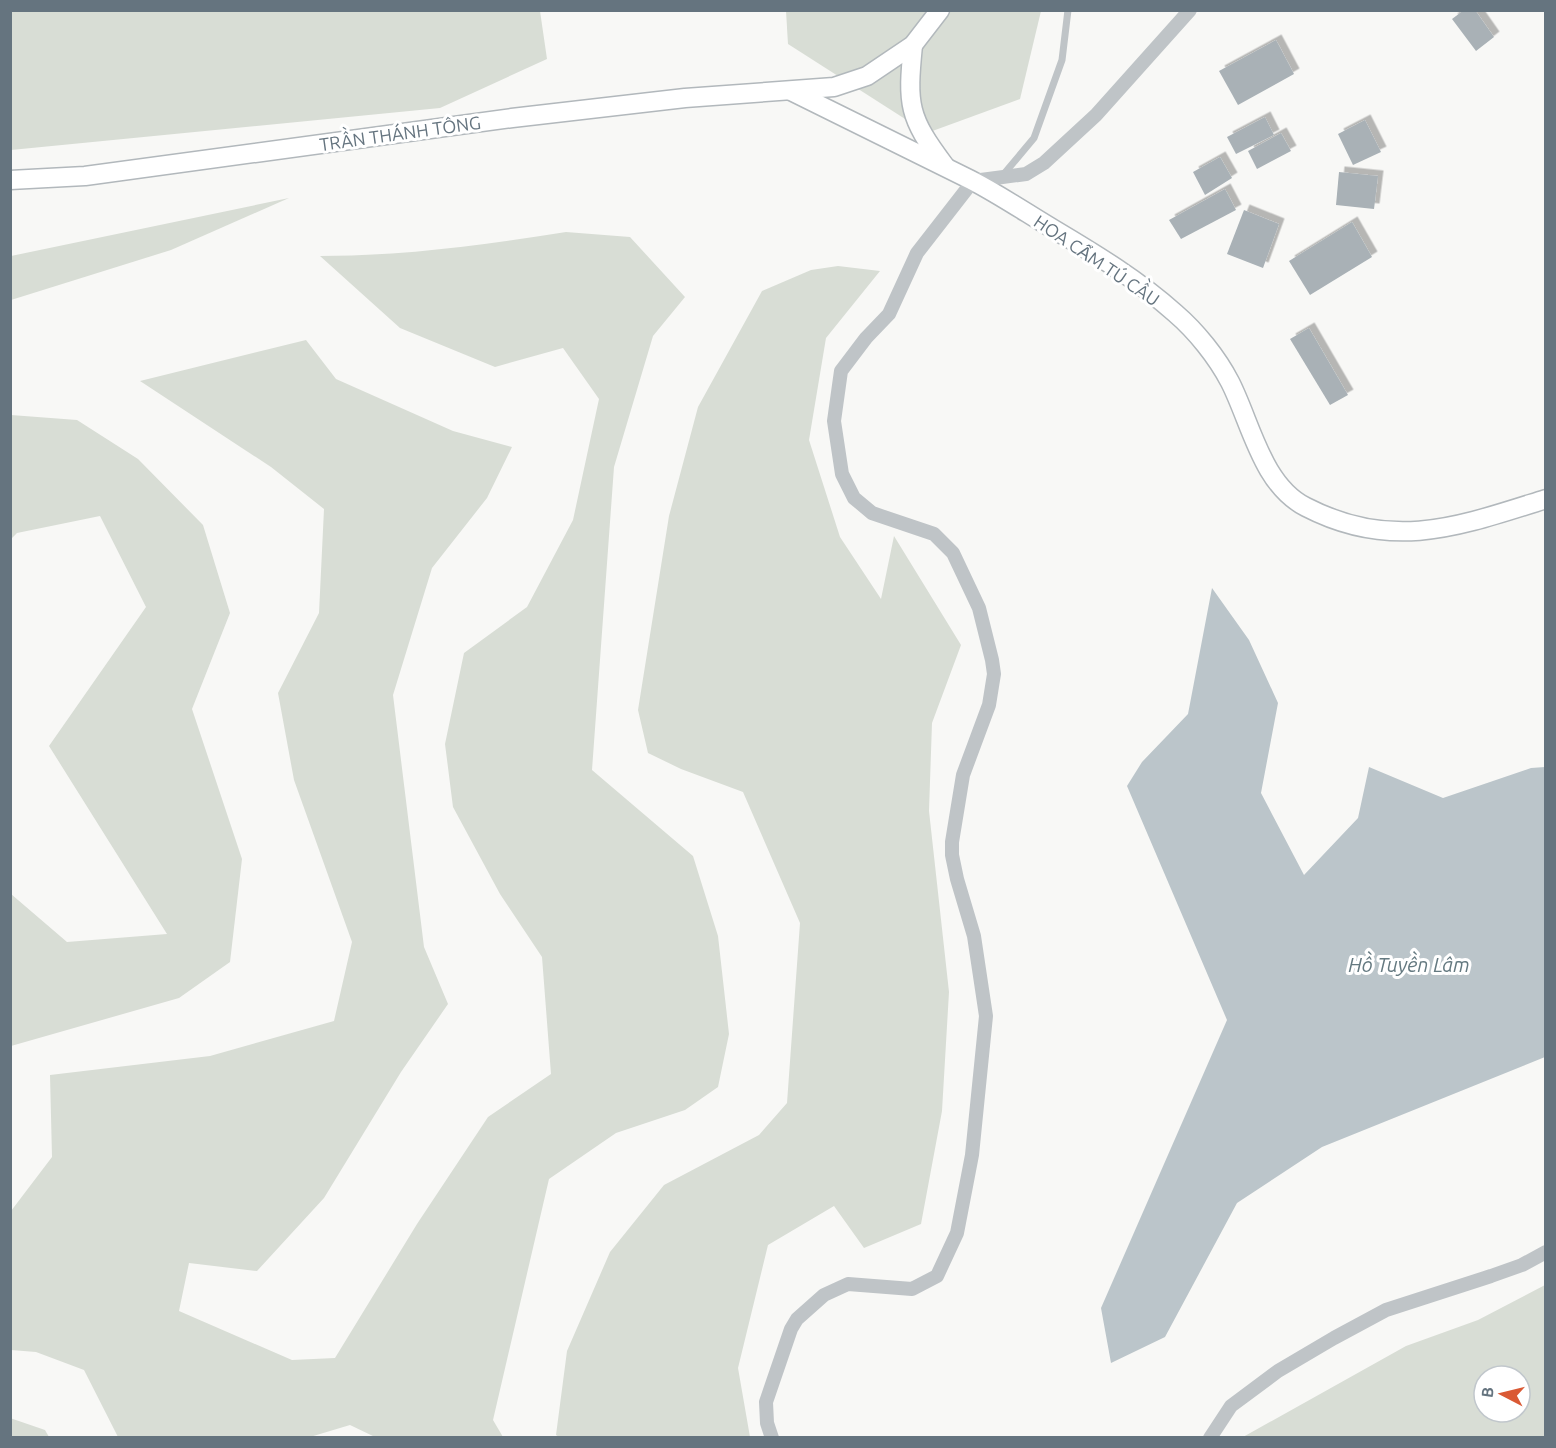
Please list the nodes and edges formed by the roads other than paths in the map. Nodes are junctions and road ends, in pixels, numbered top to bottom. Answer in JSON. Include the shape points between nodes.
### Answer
{"nodes":[{"id":1,"x":940,"y":10,"type":"edge"},
{"id":2,"x":1068,"y":10,"type":"edge"},
{"id":3,"x":1190,"y":10,"type":"edge"},
{"id":4,"x":914,"y":45,"type":"junction"},
{"id":5,"x":790,"y":91,"type":"junction"},
{"id":6,"x":948,"y":170,"type":"junction"},
{"id":7,"x":999,"y":179,"type":"junction"},
{"id":8,"x":10,"y":180,"type":"edge"},
{"id":9,"x":972,"y":181,"type":"junction"},
{"id":10,"x":1545,"y":499,"type":"edge"},
{"id":11,"x":1545,"y":1252,"type":"edge"},
{"id":12,"x":772,"y":1437,"type":"edge"},
{"id":13,"x":1210,"y":1437,"type":"edge"}],
"edges":[{"from":1,"to":4,"type":"street","name":"TRẦN THÁNH TÔNG"},
{"from":2,"to":7,"type":"lane","via":[[1062,60],[1034,138]]},
{"from":3,"to":7,"type":"street","via":[[1096,115],[1044,163],[1026,174]]},
{"from":4,"to":5,"type":"street","name":"TRẦN THÁNH TÔNG","via":[[867,76],[834,87]]},
{"from":4,"to":6,"type":"street","name":"TRẦN THÁNH TÔNG","via":[[909,85],[915,119],[922,136]]},
{"from":5,"to":6,"type":"street","name":"TRẦN THÁNH TÔNG"},
{"from":5,"to":8,"type":"street","name":"TRẦN THÁNH TÔNG","via":[[685,98],[85,176]]},
{"from":6,"to":9,"type":"street","name":"TRẦN THÁNH TÔNG"},
{"from":7,"to":9,"type":"street"},
{"from":9,"to":10,"type":"street","name":"HOA CẨM TÚ CẦU","via":[[1103,259],[1176,314],[1206,346],[1229,380],[1276,481],[1303,506],[1336,521],[1375,531],[1424,532],[1476,521]]},
{"from":9,"to":12,"type":"street","via":[[917,253],[889,314],[841,371],[834,421],[842,474],[854,498],[872,513],[934,534],[953,553],[979,608],[992,660],[989,705],[963,776],[952,842],[957,879],[974,936],[986,1016],[972,1155],[957,1233],[937,1276],[912,1289],[848,1284],[825,1296],[797,1319],[766,1402]]},
{"from":11,"to":13,"type":"street","via":[[1502,1272],[1386,1310],[1334,1338],[1278,1371],[1231,1406]]}]}
